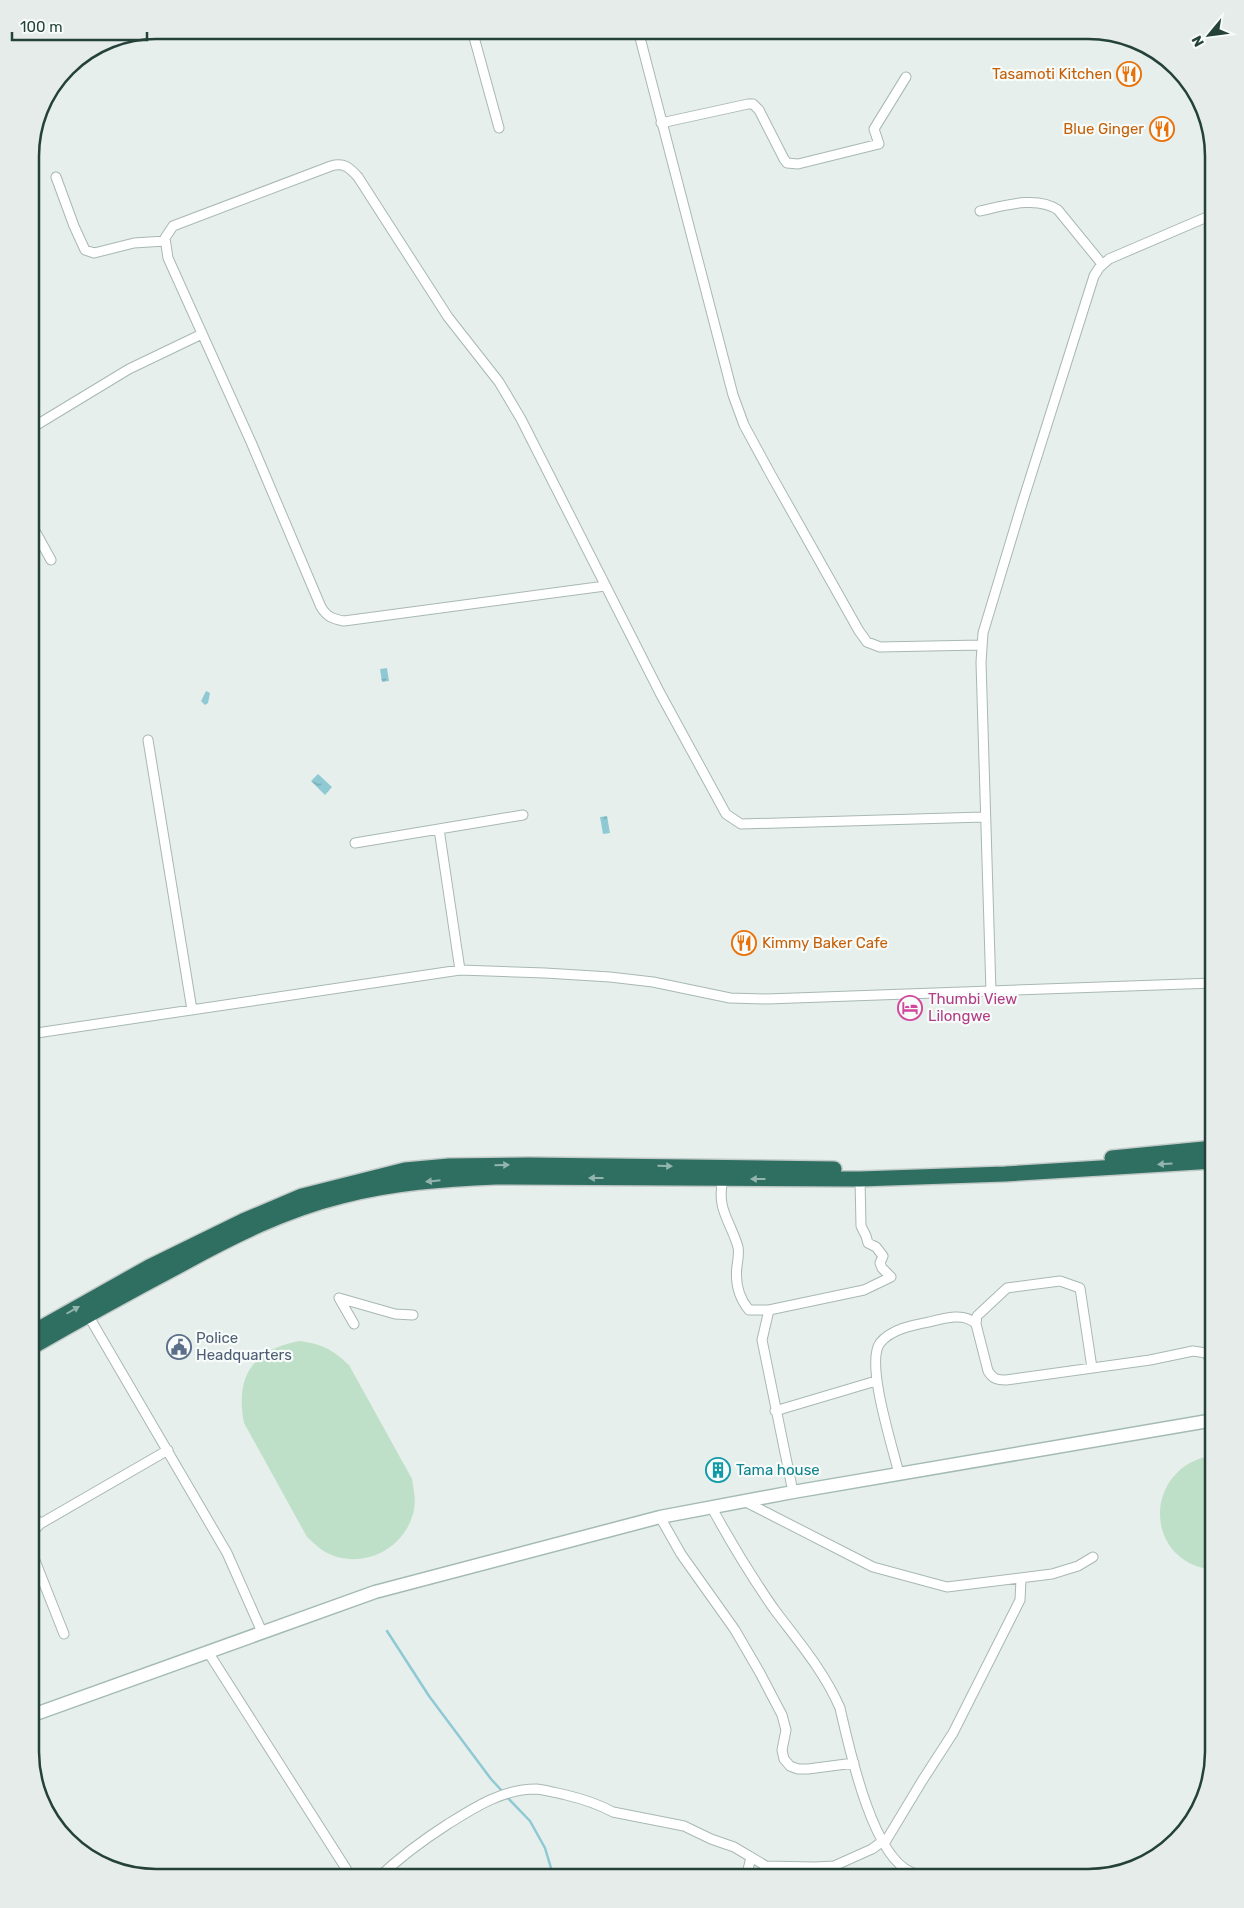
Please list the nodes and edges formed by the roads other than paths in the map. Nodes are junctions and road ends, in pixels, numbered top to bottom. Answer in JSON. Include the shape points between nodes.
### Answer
{"nodes":[{"id":1,"x":475,"y":39,"type":"edge"},
{"id":2,"x":640,"y":39,"type":"edge"},
{"id":3,"x":906,"y":77,"type":"dead end"},
{"id":4,"x":661,"y":123,"type":"junction"},
{"id":5,"x":500,"y":128,"type":"dead end"},
{"id":6,"x":56,"y":177,"type":"dead end"},
{"id":7,"x":980,"y":211,"type":"dead end"},
{"id":8,"x":1205,"y":218,"type":"edge"},
{"id":9,"x":165,"y":241,"type":"junction"},
{"id":10,"x":1102,"y":264,"type":"junction"},
{"id":11,"x":202,"y":334,"type":"junction"},
{"id":12,"x":39,"y":424,"type":"edge"},
{"id":13,"x":39,"y":538,"type":"edge"},
{"id":14,"x":51,"y":560,"type":"dead end"},
{"id":15,"x":605,"y":586,"type":"junction"},
{"id":16,"x":981,"y":645,"type":"junction"},
{"id":17,"x":148,"y":740,"type":"dead end"},
{"id":18,"x":523,"y":815,"type":"dead end"},
{"id":19,"x":984,"y":817,"type":"junction"},
{"id":20,"x":439,"y":829,"type":"junction"},
{"id":21,"x":355,"y":843,"type":"dead end"},
{"id":22,"x":460,"y":970,"type":"junction"},
{"id":23,"x":1205,"y":983,"type":"edge"},
{"id":24,"x":991,"y":992,"type":"junction"},
{"id":25,"x":192,"y":1010,"type":"junction"},
{"id":26,"x":39,"y":1033,"type":"edge"},
{"id":27,"x":1205,"y":1149,"type":"edge"},
{"id":28,"x":1205,"y":1162,"type":"edge"},
{"id":29,"x":723,"y":1179,"type":"junction"},
{"id":30,"x":860,"y":1179,"type":"junction"},
{"id":31,"x":769,"y":1310,"type":"junction"},
{"id":32,"x":88,"y":1315,"type":"junction"},
{"id":33,"x":413,"y":1315,"type":"dead end"},
{"id":34,"x":354,"y":1324,"type":"dead end"},
{"id":35,"x":976,"y":1324,"type":"junction"},
{"id":36,"x":39,"y":1329,"type":"edge"},
{"id":37,"x":39,"y":1343,"type":"edge"},
{"id":38,"x":1205,"y":1353,"type":"edge"},
{"id":39,"x":1092,"y":1368,"type":"junction"},
{"id":40,"x":876,"y":1381,"type":"junction"},
{"id":41,"x":775,"y":1411,"type":"junction"},
{"id":42,"x":1205,"y":1422,"type":"edge"},
{"id":43,"x":168,"y":1450,"type":"junction"},
{"id":44,"x":899,"y":1474,"type":"junction"},
{"id":45,"x":793,"y":1492,"type":"junction"},
{"id":46,"x":744,"y":1501,"type":"junction"},
{"id":47,"x":712,"y":1508,"type":"junction"},
{"id":48,"x":660,"y":1517,"type":"junction"},
{"id":49,"x":40,"y":1524,"type":"edge"},
{"id":50,"x":1093,"y":1557,"type":"dead end"},
{"id":51,"x":39,"y":1571,"type":"edge"},
{"id":52,"x":1021,"y":1579,"type":"junction"},
{"id":53,"x":262,"y":1632,"type":"junction"},
{"id":54,"x":64,"y":1634,"type":"dead end"},
{"id":55,"x":208,"y":1652,"type":"junction"},
{"id":56,"x":39,"y":1713,"type":"edge"},
{"id":57,"x":854,"y":1763,"type":"junction"},
{"id":58,"x":884,"y":1843,"type":"junction"},
{"id":59,"x":752,"y":1857,"type":"junction"},
{"id":60,"x":798,"y":1867,"type":"joint"},
{"id":61,"x":346,"y":1869,"type":"edge"},
{"id":62,"x":388,"y":1869,"type":"edge"},
{"id":63,"x":749,"y":1869,"type":"edge"},
{"id":64,"x":906,"y":1869,"type":"edge"}],
"edges":[{"from":1,"to":5,"type":"street"},
{"from":2,"to":4,"type":"street"},
{"from":3,"to":4,"type":"street","via":[[874,129],[879,144],[798,164],[784,159],[754,104]]},
{"from":4,"to":16,"type":"street","via":[[738,410],[859,631],[867,642],[880,647]]},
{"from":6,"to":9,"type":"street","via":[[85,250],[94,253],[134,243]]},
{"from":7,"to":10,"type":"street","via":[[1014,204],[1053,206]]},
{"from":8,"to":10,"type":"street"},
{"from":9,"to":11,"type":"street","via":[[168,258]]},
{"from":9,"to":15,"type":"street","via":[[173,226],[332,166],[344,164],[350,168],[448,316],[507,394]]},
{"from":10,"to":16,"type":"street","via":[[1094,276],[1035,461]]},
{"from":11,"to":12,"type":"street","via":[[121,374]]},
{"from":11,"to":15,"type":"street","via":[[322,606],[333,619],[344,621]]},
{"from":13,"to":14,"type":"street"},
{"from":15,"to":19,"type":"street","via":[[716,798],[726,814],[741,824]]},
{"from":16,"to":19,"type":"street"},
{"from":17,"to":25,"type":"street"},
{"from":18,"to":20,"type":"street"},
{"from":19,"to":24,"type":"street"},
{"from":20,"to":21,"type":"street"},
{"from":20,"to":22,"type":"street"},
{"from":22,"to":24,"type":"street","via":[[610,977],[743,999]]},
{"from":22,"to":25,"type":"street"},
{"from":23,"to":24,"type":"street"},
{"from":25,"to":26,"type":"street"},
{"from":36,"to":27,"type":"highway","one_way":true,"via":[[149,1267],[243,1221],[302,1196],[405,1170],[529,1165],[922,1168]]},
{"from":28,"to":30,"type":"highway","one_way":true},
{"from":30,"to":29,"type":"highway","one_way":true},
{"from":29,"to":31,"type":"street","via":[[721,1203],[738,1248],[737,1288],[749,1310]]},
{"from":29,"to":32,"type":"highway","one_way":true,"via":[[496,1177],[453,1179],[364,1191],[307,1207],[249,1229]]},
{"from":30,"to":31,"type":"street","via":[[861,1226],[868,1243],[883,1256],[880,1263],[891,1278],[864,1290]]},
{"from":31,"to":41,"type":"street","via":[[762,1340]]},
{"from":32,"to":37,"type":"highway"},
{"from":32,"to":43,"type":"street"},
{"from":33,"to":34,"type":"street","via":[[395,1314],[339,1298]]},
{"from":35,"to":39,"type":"street","via":[[988,1371],[997,1380]]},
{"from":35,"to":39,"type":"street","via":[[977,1316],[1007,1288],[1060,1281],[1080,1288]]},
{"from":35,"to":40,"type":"street","via":[[963,1316],[910,1326],[888,1335],[875,1352]]},
{"from":38,"to":39,"type":"street","via":[[1193,1351]]},
{"from":40,"to":41,"type":"street"},
{"from":40,"to":44,"type":"street"},
{"from":41,"to":45,"type":"street"},
{"from":42,"to":44,"type":"street"},
{"from":43,"to":49,"type":"street"},
{"from":43,"to":53,"type":"street","via":[[227,1552]]},
{"from":44,"to":45,"type":"street"},
{"from":45,"to":46,"type":"street"},
{"from":46,"to":47,"type":"street"},
{"from":46,"to":52,"type":"street","via":[[873,1567],[947,1587]]},
{"from":47,"to":48,"type":"street"},
{"from":47,"to":57,"type":"street","via":[[739,1558],[814,1662],[835,1697]]},
{"from":48,"to":53,"type":"street","via":[[375,1592]]},
{"from":48,"to":57,"type":"street","via":[[681,1554],[735,1630],[782,1715],[786,1730],[782,1750],[784,1759],[798,1769]]},
{"from":50,"to":52,"type":"street","via":[[1078,1566],[1052,1574]]},
{"from":51,"to":54,"type":"street"},
{"from":52,"to":58,"type":"street","via":[[1020,1600],[954,1733]]},
{"from":53,"to":55,"type":"street"},
{"from":55,"to":56,"type":"street"},
{"from":55,"to":61,"type":"street"},
{"from":57,"to":58,"type":"street"},
{"from":58,"to":60,"type":"street","via":[[834,1866]]},
{"from":58,"to":64,"type":"street","via":[[899,1865]]},
{"from":59,"to":60,"type":"street","via":[[766,1866]]},
{"from":59,"to":62,"type":"street","via":[[684,1826],[613,1812],[585,1800],[535,1789],[505,1794],[476,1807]]},
{"from":59,"to":63,"type":"street"}]}
